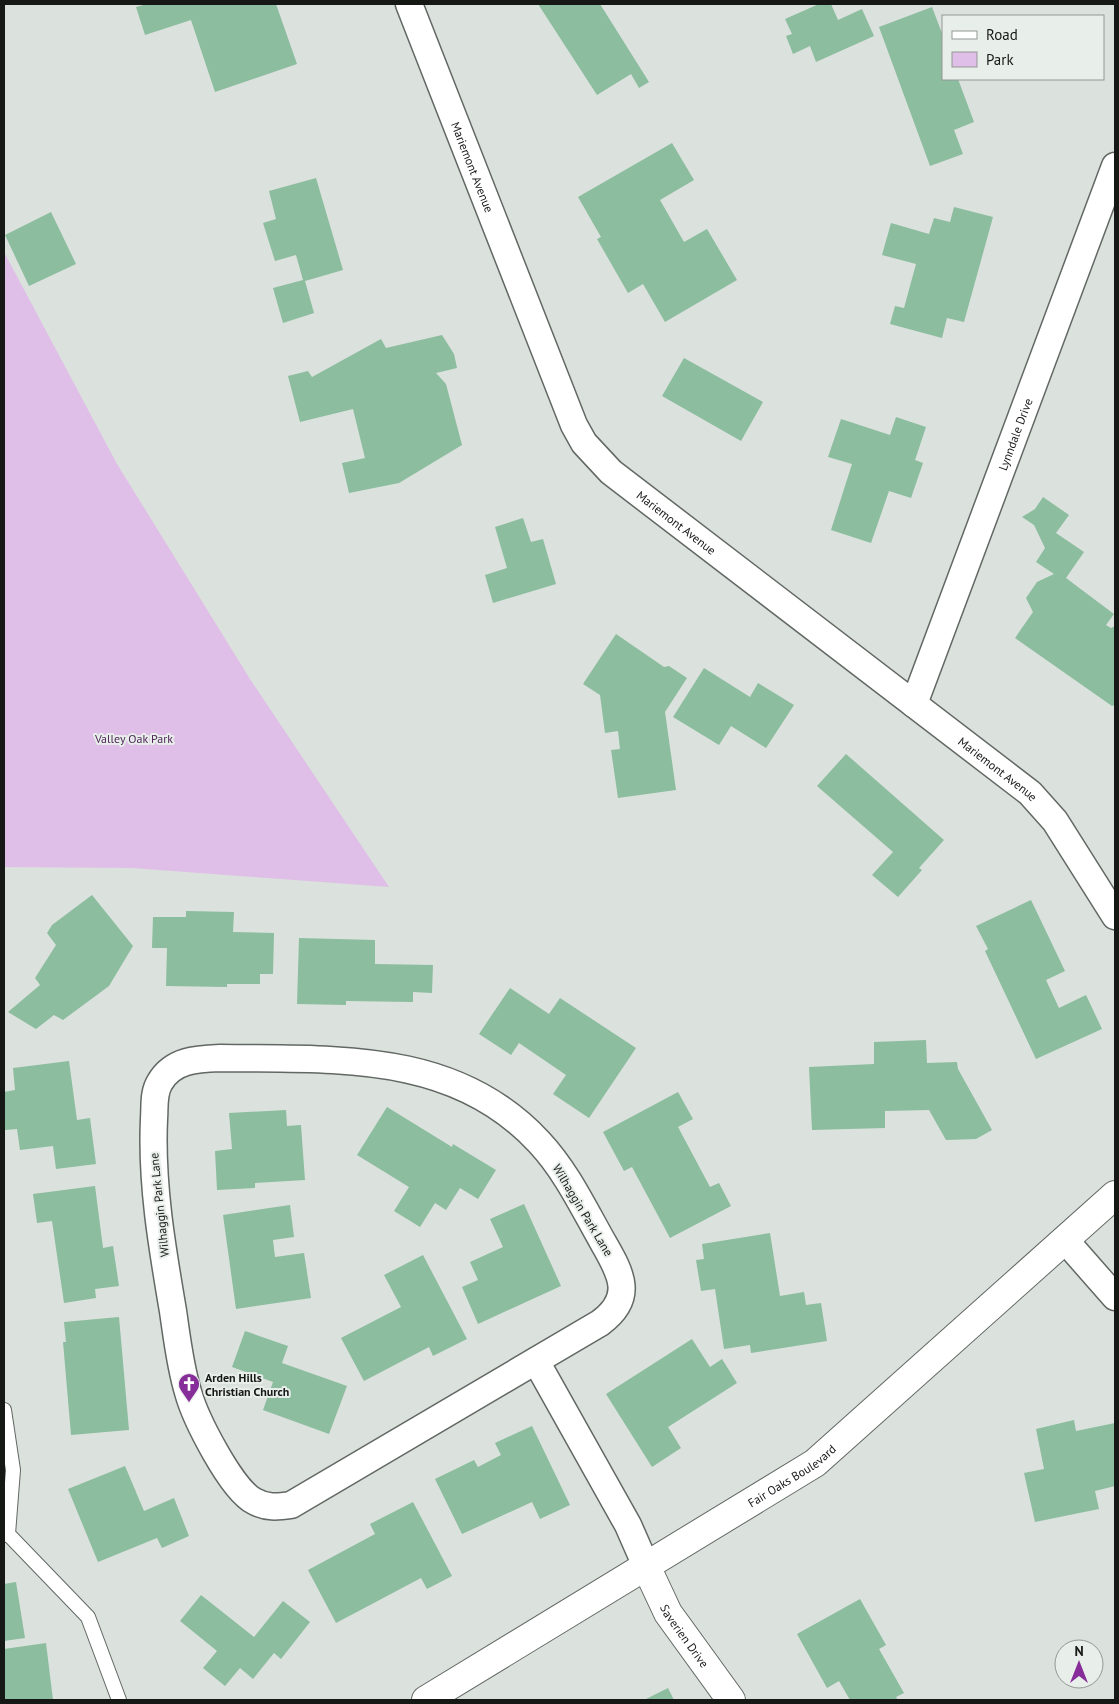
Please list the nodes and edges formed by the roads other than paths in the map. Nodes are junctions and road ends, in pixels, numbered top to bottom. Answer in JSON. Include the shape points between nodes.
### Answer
{"nodes":[{"id":1,"x":409,"y":4,"type":"edge"},
{"id":2,"x":1115,"y":166,"type":"edge"},
{"id":3,"x":914,"y":704,"type":"junction"},
{"id":4,"x":1115,"y":916,"type":"edge"},
{"id":5,"x":1115,"y":1195,"type":"edge"},
{"id":6,"x":1064,"y":1240,"type":"junction"},
{"id":7,"x":1115,"y":1297,"type":"edge"},
{"id":8,"x":536,"y":1361,"type":"junction"},
{"id":9,"x":4,"y":1410,"type":"edge"},
{"id":10,"x":6,"y":1535,"type":"edge"},
{"id":11,"x":646,"y":1566,"type":"junction"},
{"id":12,"x":119,"y":1700,"type":"edge"},
{"id":13,"x":426,"y":1700,"type":"edge"},
{"id":14,"x":731,"y":1700,"type":"edge"}],
"edges":[{"from":1,"to":3,"type":"street","name":"Mariemont Avenue","via":[[574,425],[584,443],[611,472]]},
{"from":2,"to":3,"type":"street","name":"Lynndale Drive"},
{"from":3,"to":4,"type":"street","name":"Mariemont Avenue","via":[[1044,806]]},
{"from":5,"to":6,"type":"main road","name":"Fair Oaks Boulevard"},
{"from":6,"to":7,"type":"street"},
{"from":6,"to":11,"type":"main road","name":"Fair Oaks Boulevard","via":[[815,1463]]},
{"from":8,"to":8,"type":"street","name":"Wilhaggin Park Lane","via":[[609,1316],[619,1301],[622,1283],[620,1273],[564,1174],[539,1142],[509,1115],[454,1084],[410,1069],[364,1061],[196,1059],[178,1064],[163,1077],[155,1094],[152,1160],[182,1370],[194,1412],[204,1432],[239,1488],[253,1501],[271,1507],[291,1505]]},
{"from":8,"to":11,"type":"street","via":[[628,1525]]},
{"from":9,"to":10,"type":"lane","via":[[13,1470]]},
{"from":10,"to":12,"type":"lane","via":[[88,1617]]},
{"from":11,"to":13,"type":"main road","name":"Fair Oaks Boulevard"},
{"from":11,"to":14,"type":"main road","name":"Saverien Drive","via":[[668,1612]]}]}
